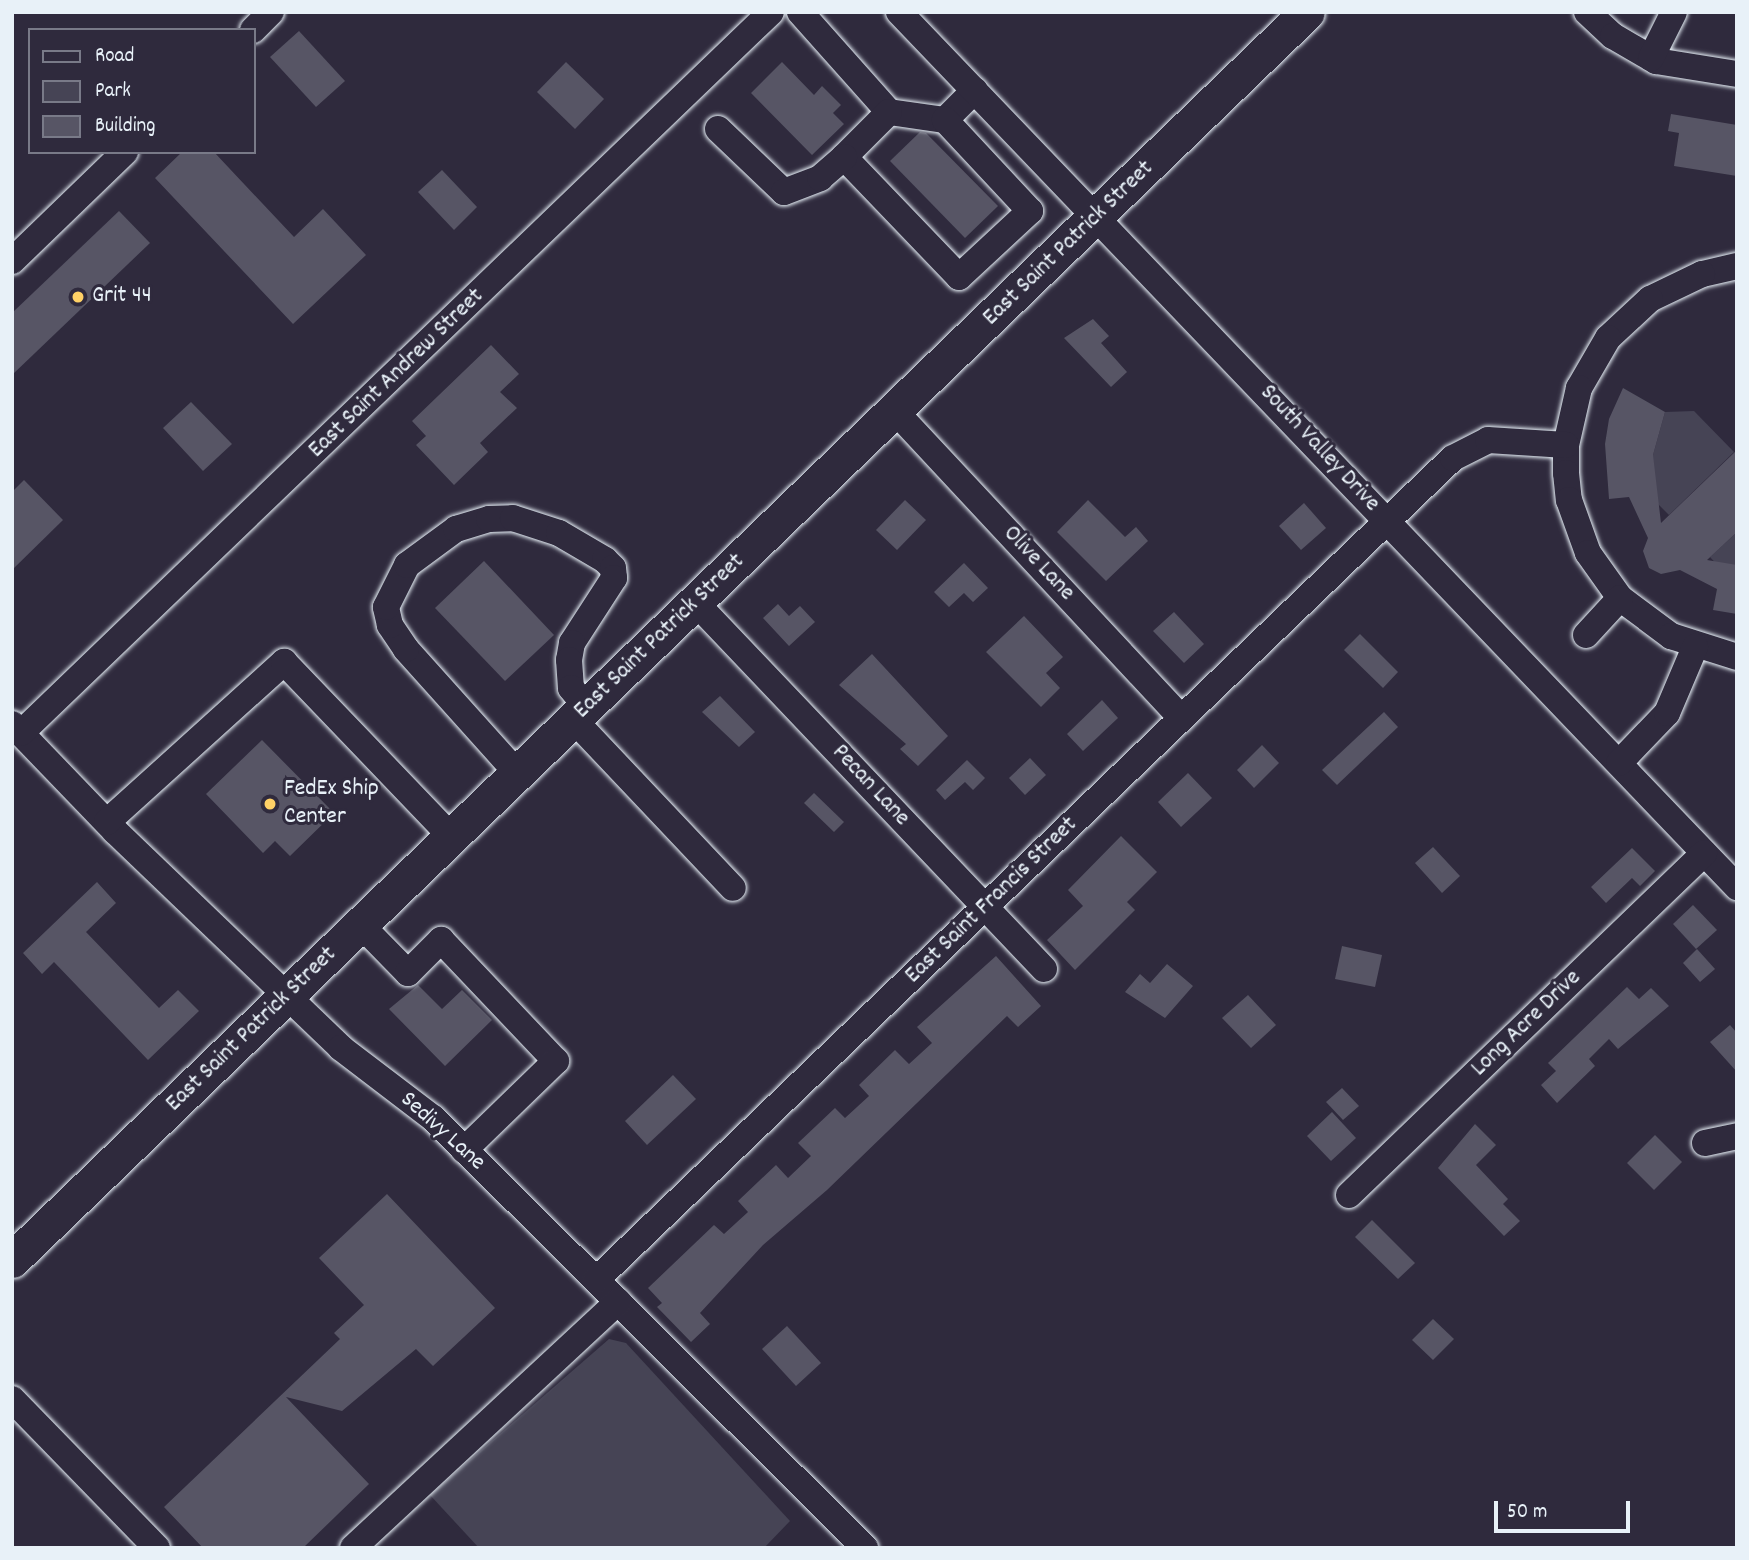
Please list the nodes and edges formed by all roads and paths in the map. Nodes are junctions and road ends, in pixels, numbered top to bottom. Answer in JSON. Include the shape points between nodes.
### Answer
{"nodes":[{"id":1,"x":271,"y":12,"type":"edge"},
{"id":2,"x":772,"y":12,"type":"edge"},
{"id":3,"x":800,"y":12,"type":"edge"},
{"id":4,"x":899,"y":12,"type":"edge"},
{"id":5,"x":1307,"y":12,"type":"edge"},
{"id":6,"x":1587,"y":12,"type":"edge"},
{"id":7,"x":1674,"y":12,"type":"edge"},
{"id":8,"x":255,"y":28,"type":"edge"},
{"id":9,"x":1651,"y":58,"type":"junction"},
{"id":10,"x":1737,"y":74,"type":"edge"},
{"id":11,"x":975,"y":90,"type":"junction"},
{"id":12,"x":889,"y":112,"type":"junction"},
{"id":13,"x":945,"y":120,"type":"junction"},
{"id":14,"x":718,"y":129,"type":"dead end"},
{"id":15,"x":123,"y":154,"type":"edge"},
{"id":16,"x":844,"y":157,"type":"junction"},
{"id":17,"x":1099,"y":216,"type":"junction"},
{"id":18,"x":12,"y":261,"type":"edge"},
{"id":19,"x":1737,"y":265,"type":"edge"},
{"id":20,"x":895,"y":411,"type":"junction"},
{"id":21,"x":1566,"y":444,"type":"junction"},
{"id":22,"x":1387,"y":521,"type":"junction"},
{"id":23,"x":1620,"y":598,"type":"junction"},
{"id":24,"x":696,"y":603,"type":"junction"},
{"id":25,"x":1586,"y":635,"type":"dead end"},
{"id":26,"x":1695,"y":647,"type":"junction"},
{"id":27,"x":1737,"y":657,"type":"edge"},
{"id":28,"x":580,"y":714,"type":"junction"},
{"id":29,"x":1181,"y":718,"type":"junction"},
{"id":30,"x":17,"y":728,"type":"edge"},
{"id":31,"x":1619,"y":763,"type":"junction"},
{"id":32,"x":518,"y":774,"type":"junction"},
{"id":33,"x":107,"y":822,"type":"junction"},
{"id":34,"x":452,"y":838,"type":"junction"},
{"id":35,"x":1704,"y":853,"type":"junction"},
{"id":36,"x":1737,"y":887,"type":"edge"},
{"id":37,"x":733,"y":888,"type":"dead end"},
{"id":38,"x":985,"y":907,"type":"junction"},
{"id":39,"x":361,"y":925,"type":"junction"},
{"id":40,"x":1044,"y":970,"type":"dead end"},
{"id":41,"x":288,"y":995,"type":"junction"},
{"id":42,"x":1737,"y":1136,"type":"edge"},
{"id":43,"x":1705,"y":1143,"type":"dead end"},
{"id":44,"x":464,"y":1150,"type":"junction"},
{"id":45,"x":1349,"y":1195,"type":"dead end"},
{"id":46,"x":12,"y":1260,"type":"edge"},
{"id":47,"x":596,"y":1280,"type":"junction"},
{"id":48,"x":618,"y":1302,"type":"junction"},
{"id":49,"x":12,"y":1399,"type":"edge"},
{"id":50,"x":157,"y":1548,"type":"edge"},
{"id":51,"x":353,"y":1548,"type":"edge"},
{"id":52,"x":865,"y":1548,"type":"edge"}],
"edges":[{"from":1,"to":8,"type":"street"},
{"from":2,"to":30,"type":"street","name":"East Saint Andrew Street"},
{"from":3,"to":12,"type":"street"},
{"from":4,"to":11,"type":"street","name":"South Valley Drive"},
{"from":5,"to":17,"type":"main road","name":"East Saint Patrick Street"},
{"from":6,"to":9,"type":"street","via":[[1613,36]]},
{"from":7,"to":9,"type":"street"},
{"from":9,"to":10,"type":"street"},
{"from":11,"to":13,"type":"street"},
{"from":11,"to":17,"type":"street","name":"South Valley Drive"},
{"from":12,"to":13,"type":"street"},
{"from":12,"to":16,"type":"street"},
{"from":13,"to":16,"type":"street","via":[[1030,211],[959,277]]},
{"from":14,"to":16,"type":"street","via":[[784,191],[820,178]]},
{"from":15,"to":18,"type":"street"},
{"from":17,"to":20,"type":"main road","name":"East Saint Patrick Street"},
{"from":17,"to":22,"type":"street","name":"South Valley Drive"},
{"from":19,"to":21,"type":"street","via":[[1676,285],[1650,299],[1615,331],[1579,388]]},
{"from":20,"to":24,"type":"main road","name":"East Saint Patrick Street"},
{"from":20,"to":29,"type":"street","name":"Olive Lane"},
{"from":21,"to":22,"type":"street","name":"East Saint Francis Street","via":[[1489,440],[1453,458]]},
{"from":21,"to":23,"type":"street","via":[[1569,500],[1577,527],[1588,553]]},
{"from":22,"to":29,"type":"street","name":"East Saint Francis Street"},
{"from":22,"to":31,"type":"street","name":"South Valley Drive"},
{"from":23,"to":25,"type":"street"},
{"from":23,"to":26,"type":"street","via":[[1644,619]]},
{"from":24,"to":28,"type":"main road","name":"East Saint Patrick Street"},
{"from":24,"to":38,"type":"street","name":"Pecan Lane"},
{"from":26,"to":27,"type":"street"},
{"from":26,"to":31,"type":"street","via":[[1667,713]]},
{"from":28,"to":32,"type":"main road","name":"East Saint Patrick Street"},
{"from":28,"to":32,"type":"street","via":[[571,688],[569,660],[572,643],[614,578],[613,568],[605,560],[559,533],[501,518],[456,529],[407,565],[386,607],[390,625],[406,649]]},
{"from":28,"to":37,"type":"street"},
{"from":29,"to":38,"type":"street","name":"East Saint Francis Street"},
{"from":30,"to":33,"type":"street","name":"Sedivy Lane"},
{"from":31,"to":35,"type":"street","name":"South Valley Drive"},
{"from":32,"to":34,"type":"main road","name":"East Saint Patrick Street"},
{"from":33,"to":34,"type":"street","via":[[284,662]]},
{"from":33,"to":41,"type":"street","name":"Sedivy Lane"},
{"from":34,"to":39,"type":"main road","name":"East Saint Patrick Street"},
{"from":35,"to":36,"type":"street","name":"South Valley Drive"},
{"from":35,"to":45,"type":"street","name":"Long Acre Drive"},
{"from":38,"to":40,"type":"street","name":"Pecan Lane"},
{"from":38,"to":47,"type":"street","name":"East Saint Francis Street"},
{"from":39,"to":41,"type":"main road","name":"East Saint Patrick Street"},
{"from":39,"to":44,"type":"street","via":[[408,973],[441,940],[556,1061]]},
{"from":41,"to":44,"type":"street","name":"Sedivy Lane","via":[[341,1048],[433,1118]]},
{"from":41,"to":46,"type":"main road","name":"East Saint Patrick Street"},
{"from":42,"to":43,"type":"street"},
{"from":44,"to":47,"type":"street","name":"Sedivy Lane"},
{"from":47,"to":48,"type":"street","name":"Sedivy Lane"},
{"from":48,"to":51,"type":"street"},
{"from":48,"to":52,"type":"street","name":"Sedivy Lane"},
{"from":49,"to":50,"type":"street"}]}
